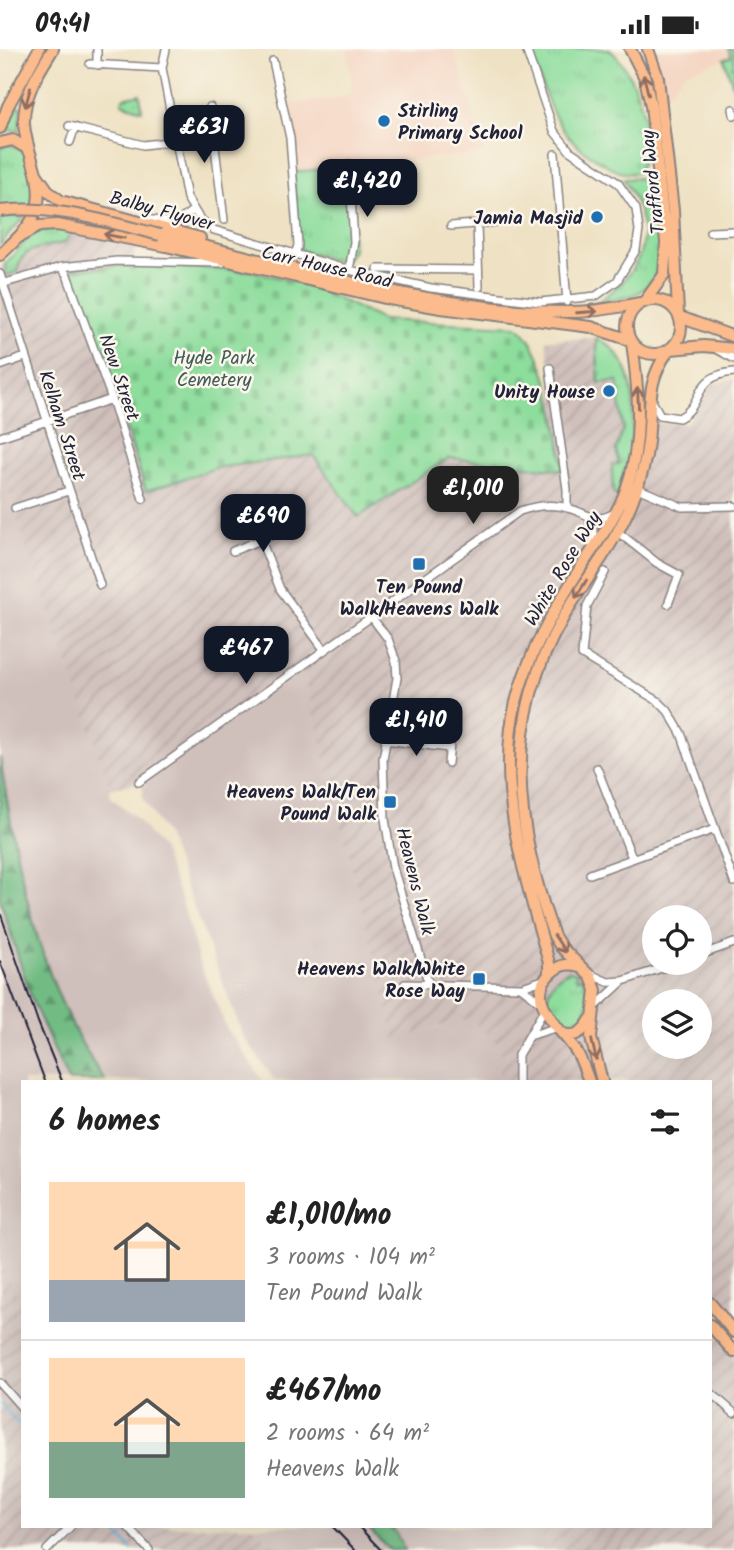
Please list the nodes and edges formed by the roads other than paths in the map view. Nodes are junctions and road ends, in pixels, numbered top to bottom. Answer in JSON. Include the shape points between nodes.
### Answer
{"nodes":[{"id":1,"x":39,"y":49,"type":"edge"},
{"id":2,"x":53,"y":49,"type":"edge"},
{"id":3,"x":166,"y":49,"type":"edge"},
{"id":4,"x":526,"y":49,"type":"edge"},
{"id":5,"x":630,"y":49,"type":"edge"},
{"id":6,"x":648,"y":49,"type":"edge"},
{"id":7,"x":97,"y":51,"type":"edge"},
{"id":8,"x":273,"y":61,"type":"dead end"},
{"id":9,"x":162,"y":68,"type":"junction"},
{"id":10,"x":733,"y":109,"type":"edge"},
{"id":11,"x":734,"y":115,"type":"edge"},
{"id":12,"x":172,"y":123,"type":"junction"},
{"id":13,"x":0,"y":128,"type":"edge"},
{"id":14,"x":176,"y":141,"type":"junction"},
{"id":15,"x":71,"y":142,"type":"dead end"},
{"id":16,"x":0,"y":143,"type":"edge"},
{"id":17,"x":29,"y":150,"type":"junction"},
{"id":18,"x":555,"y":154,"type":"dead end"},
{"id":19,"x":349,"y":164,"type":"dead end"},
{"id":20,"x":37,"y":175,"type":"junction"},
{"id":21,"x":193,"y":210,"type":"junction"},
{"id":22,"x":0,"y":211,"type":"edge"},
{"id":23,"x":109,"y":213,"type":"junction"},
{"id":24,"x":224,"y":220,"type":"dead end"},
{"id":25,"x":498,"y":222,"type":"dead end"},
{"id":26,"x":477,"y":224,"type":"junction"},
{"id":27,"x":451,"y":226,"type":"dead end"},
{"id":28,"x":734,"y":231,"type":"edge"},
{"id":29,"x":710,"y":232,"type":"dead end"},
{"id":30,"x":159,"y":235,"type":"joint"},
{"id":31,"x":19,"y":237,"type":"junction"},
{"id":32,"x":0,"y":254,"type":"edge"},
{"id":33,"x":295,"y":255,"type":"junction"},
{"id":34,"x":229,"y":262,"type":"junction"},
{"id":35,"x":61,"y":267,"type":"junction"},
{"id":36,"x":288,"y":267,"type":"junction"},
{"id":37,"x":378,"y":269,"type":"dead end"},
{"id":38,"x":434,"y":269,"type":"junction"},
{"id":39,"x":349,"y":270,"type":"junction"},
{"id":40,"x":478,"y":270,"type":"junction"},
{"id":41,"x":0,"y":274,"type":"edge"},
{"id":42,"x":5,"y":283,"type":"junction"},
{"id":43,"x":479,"y":287,"type":"dead end"},
{"id":44,"x":431,"y":288,"type":"junction"},
{"id":45,"x":567,"y":302,"type":"junction"},
{"id":46,"x":643,"y":302,"type":"junction"},
{"id":47,"x":679,"y":315,"type":"junction"},
{"id":48,"x":734,"y":337,"type":"edge"},
{"id":49,"x":631,"y":341,"type":"junction"},
{"id":50,"x":669,"y":350,"type":"junction"},
{"id":51,"x":733,"y":355,"type":"edge"},
{"id":52,"x":25,"y":357,"type":"junction"},
{"id":53,"x":0,"y":366,"type":"edge"},
{"id":54,"x":550,"y":368,"type":"dead end"},
{"id":55,"x":734,"y":372,"type":"edge"},
{"id":56,"x":725,"y":373,"type":"junction"},
{"id":57,"x":650,"y":394,"type":"junction"},
{"id":58,"x":112,"y":399,"type":"junction"},
{"id":59,"x":46,"y":421,"type":"junction"},
{"id":60,"x":0,"y":437,"type":"edge"},
{"id":61,"x":637,"y":488,"type":"junction"},
{"id":62,"x":68,"y":491,"type":"junction"},
{"id":63,"x":143,"y":499,"type":"dead end"},
{"id":64,"x":734,"y":506,"type":"edge"},
{"id":65,"x":15,"y":508,"type":"dead end"},
{"id":66,"x":567,"y":508,"type":"junction"},
{"id":67,"x":617,"y":511,"type":"junction"},
{"id":68,"x":589,"y":518,"type":"junction"},
{"id":69,"x":283,"y":531,"type":"dead end"},
{"id":70,"x":618,"y":532,"type":"junction"},
{"id":71,"x":261,"y":540,"type":"junction"},
{"id":72,"x":233,"y":551,"type":"dead end"},
{"id":73,"x":591,"y":552,"type":"junction"},
{"id":74,"x":605,"y":572,"type":"dead end"},
{"id":75,"x":100,"y":585,"type":"dead end"},
{"id":76,"x":668,"y":604,"type":"dead end"},
{"id":77,"x":370,"y":615,"type":"junction"},
{"id":78,"x":323,"y":648,"type":"junction"},
{"id":79,"x":451,"y":734,"type":"dead end"},
{"id":80,"x":385,"y":740,"type":"junction"},
{"id":81,"x":449,"y":748,"type":"junction"},
{"id":82,"x":448,"y":763,"type":"dead end"},
{"id":83,"x":597,"y":768,"type":"dead end"},
{"id":84,"x":139,"y":782,"type":"dead end"},
{"id":85,"x":715,"y":829,"type":"junction"},
{"id":86,"x":632,"y":858,"type":"junction"},
{"id":87,"x":590,"y":874,"type":"dead end"},
{"id":88,"x":734,"y":882,"type":"edge"},
{"id":89,"x":734,"y":943,"type":"edge"},
{"id":90,"x":712,"y":951,"type":"edge"},
{"id":91,"x":585,"y":970,"type":"junction"},
{"id":92,"x":642,"y":975,"type":"edge"},
{"id":93,"x":548,"y":976,"type":"junction"},
{"id":94,"x":623,"y":981,"type":"junction"},
{"id":95,"x":405,"y":984,"type":"dead end"},
{"id":96,"x":429,"y":985,"type":"junction"},
{"id":97,"x":522,"y":987,"type":"junction"},
{"id":98,"x":544,"y":1007,"type":"junction"},
{"id":99,"x":594,"y":1011,"type":"junction"},
{"id":100,"x":558,"y":1030,"type":"junction"},
{"id":101,"x":530,"y":1036,"type":"junction"},
{"id":102,"x":517,"y":1080,"type":"edge"},
{"id":103,"x":589,"y":1080,"type":"edge"},
{"id":104,"x":602,"y":1080,"type":"edge"},
{"id":105,"x":712,"y":1305,"type":"edge"},
{"id":106,"x":712,"y":1327,"type":"edge"},
{"id":107,"x":734,"y":1332,"type":"edge"},
{"id":108,"x":734,"y":1352,"type":"edge"},
{"id":109,"x":0,"y":1383,"type":"edge"},
{"id":110,"x":712,"y":1394,"type":"edge"},
{"id":111,"x":21,"y":1407,"type":"edge"},
{"id":112,"x":734,"y":1413,"type":"edge"},
{"id":113,"x":69,"y":1528,"type":"edge"},
{"id":114,"x":129,"y":1528,"type":"edge"},
{"id":115,"x":47,"y":1550,"type":"edge"},
{"id":116,"x":149,"y":1550,"type":"edge"}],
"edges":[{"from":1,"to":13,"type":"highway"},
{"from":2,"to":17,"type":"highway","name":"Balby Flyover","one_way":true,"via":[[28,94],[24,123]]},
{"from":3,"to":9,"type":"street"},
{"from":4,"to":45,"type":"street","via":[[554,131],[570,151],[618,182],[638,220],[636,250],[617,281],[596,296]]},
{"from":46,"to":5,"type":"highway","name":"Trafford Way","one_way":true,"via":[[664,275],[666,242],[651,106],[645,78]]},
{"from":6,"to":47,"type":"highway","name":"Trafford Way","via":[[658,78]]},
{"from":7,"to":9,"type":"street","via":[[93,65]]},
{"from":8,"to":33,"type":"street","via":[[292,150]]},
{"from":9,"to":12,"type":"street"},
{"from":10,"to":11,"type":"street"},
{"from":12,"to":14,"type":"street"},
{"from":12,"to":24,"type":"street","via":[[211,111]]},
{"from":14,"to":15,"type":"street","via":[[143,145],[72,127]]},
{"from":14,"to":21,"type":"street"},
{"from":16,"to":17,"type":"highway","via":[[13,140]]},
{"from":17,"to":20,"type":"highway","name":"Balby Flyover"},
{"from":18,"to":45,"type":"street","via":[[561,165]]},
{"from":19,"to":39,"type":"street","via":[[354,242]]},
{"from":20,"to":23,"type":"highway","name":"Balby Flyover","via":[[61,201]]},
{"from":20,"to":31,"type":"highway","name":"Balby Flyover","via":[[39,206]]},
{"from":21,"to":23,"type":"street","via":[[177,223]]},
{"from":21,"to":33,"type":"street","via":[[214,230]]},
{"from":22,"to":30,"type":"highway","name":"Balby Flyover","bridge":true,"via":[[73,215]]},
{"from":23,"to":36,"type":"highway","name":"Balby Flyover"},
{"from":25,"to":26,"type":"street"},
{"from":26,"to":27,"type":"street"},
{"from":26,"to":40,"type":"street"},
{"from":28,"to":29,"type":"street"},
{"from":30,"to":36,"type":"highway","name":"Carr House Road"},
{"from":31,"to":32,"type":"highway","name":"Balby Flyover"},
{"from":34,"to":31,"type":"highway","name":"Carr House Road","one_way":true,"via":[[57,225],[39,226]]},
{"from":33,"to":39,"type":"street"},
{"from":34,"to":35,"type":"street","via":[[137,260]]},
{"from":34,"to":49,"type":"highway","name":"Carr House Road","via":[[389,299],[591,327]]},
{"from":35,"to":42,"type":"street"},
{"from":35,"to":58,"type":"street","name":"New Street"},
{"from":36,"to":46,"type":"highway","name":"Carr House Road","one_way":true,"via":[[426,296],[542,311],[599,311]]},
{"from":37,"to":38,"type":"street"},
{"from":38,"to":40,"type":"street"},
{"from":38,"to":44,"type":"street"},
{"from":39,"to":44,"type":"street"},
{"from":40,"to":43,"type":"street"},
{"from":41,"to":42,"type":"street","name":"Kelham Street"},
{"from":42,"to":52,"type":"street","name":"Kelham Street"},
{"from":44,"to":45,"type":"street"},
{"from":46,"to":47,"type":"highway","via":[[659,300]]},
{"from":46,"to":49,"type":"highway","via":[[628,320]]},
{"from":47,"to":48,"type":"highway"},
{"from":47,"to":50,"type":"highway","via":[[680,336]]},
{"from":49,"to":50,"type":"highway","via":[[654,354]]},
{"from":67,"to":49,"type":"highway","name":"White Rose Way","one_way":true,"via":[[637,451],[639,415]]},
{"from":50,"to":51,"type":"highway","via":[[712,347]]},
{"from":50,"to":57,"type":"highway","name":"White Rose Way","via":[[652,379]]},
{"from":51,"to":56,"type":"street"},
{"from":52,"to":53,"type":"street"},
{"from":52,"to":59,"type":"street","name":"Kelham Street"},
{"from":54,"to":66,"type":"street"},
{"from":55,"to":56,"type":"street"},
{"from":56,"to":57,"type":"street","via":[[710,378],[697,393],[691,410],[679,418],[660,415]]},
{"from":57,"to":61,"type":"highway","name":"White Rose Way","via":[[648,442]]},
{"from":58,"to":59,"type":"street"},
{"from":58,"to":63,"type":"street","name":"New Street"},
{"from":59,"to":60,"type":"street"},
{"from":59,"to":62,"type":"street","name":"Kelham Street"},
{"from":61,"to":64,"type":"street","via":[[682,507]]},
{"from":61,"to":70,"type":"highway","name":"White Rose Way"},
{"from":62,"to":65,"type":"street"},
{"from":62,"to":75,"type":"street","name":"Kelham Street"},
{"from":66,"to":68,"type":"street"},
{"from":66,"to":77,"type":"street","via":[[548,505],[520,511]]},
{"from":67,"to":68,"type":"street","via":[[603,519]]},
{"from":67,"to":73,"type":"highway","name":"White Rose Way"},
{"from":68,"to":73,"type":"street","via":[[594,533]]},
{"from":69,"to":71,"type":"street"},
{"from":70,"to":76,"type":"street","via":[[679,575]]},
{"from":70,"to":91,"type":"highway","name":"White Rose Way","one_way":true,"via":[[550,641],[526,704],[521,739],[520,801],[528,846],[554,936]]},
{"from":71,"to":72,"type":"street"},
{"from":71,"to":78,"type":"street","via":[[280,589]]},
{"from":73,"to":93,"type":"highway","name":"White Rose Way","via":[[558,603],[531,658],[511,728],[511,806],[550,963]]},
{"from":74,"to":85,"type":"street","via":[[587,606],[582,655],[645,691],[668,711],[681,733]]},
{"from":77,"to":78,"type":"street"},
{"from":77,"to":80,"type":"street","name":"Heavens Walk","via":[[388,639],[398,671]]},
{"from":78,"to":84,"type":"street"},
{"from":79,"to":81,"type":"street"},
{"from":80,"to":81,"type":"street"},
{"from":80,"to":96,"type":"street","name":"Heavens Walk","via":[[383,799],[389,849]]},
{"from":81,"to":82,"type":"street"},
{"from":83,"to":86,"type":"street"},
{"from":85,"to":86,"type":"street"},
{"from":85,"to":88,"type":"street"},
{"from":86,"to":87,"type":"street"},
{"from":89,"to":90,"type":"street"},
{"from":91,"to":93,"type":"highway","via":[[564,965]]},
{"from":91,"to":94,"type":"street","via":[[600,980]]},
{"from":91,"to":99,"type":"highway","name":"White Rose Way","via":[[596,990]]},
{"from":92,"to":94,"type":"street"},
{"from":93,"to":97,"type":"street"},
{"from":93,"to":98,"type":"highway","name":"White Rose Way","via":[[542,993]]},
{"from":94,"to":99,"type":"street"},
{"from":95,"to":96,"type":"street"},
{"from":96,"to":97,"type":"street"},
{"from":97,"to":98,"type":"street"},
{"from":98,"to":100,"type":"highway"},
{"from":98,"to":101,"type":"street"},
{"from":99,"to":100,"type":"highway","via":[[581,1032],[573,1035]]},
{"from":99,"to":104,"type":"highway","name":"White Rose Way","one_way":true,"via":[[591,1038]]},
{"from":100,"to":101,"type":"street"},
{"from":100,"to":103,"type":"highway","via":[[576,1050]]},
{"from":101,"to":102,"type":"street","via":[[518,1055]]},
{"from":105,"to":107,"type":"highway"},
{"from":106,"to":108,"type":"highway"},
{"from":109,"to":111,"type":"street"},
{"from":110,"to":112,"type":"street"},
{"from":113,"to":115,"type":"street"},
{"from":114,"to":116,"type":"street"}]}
